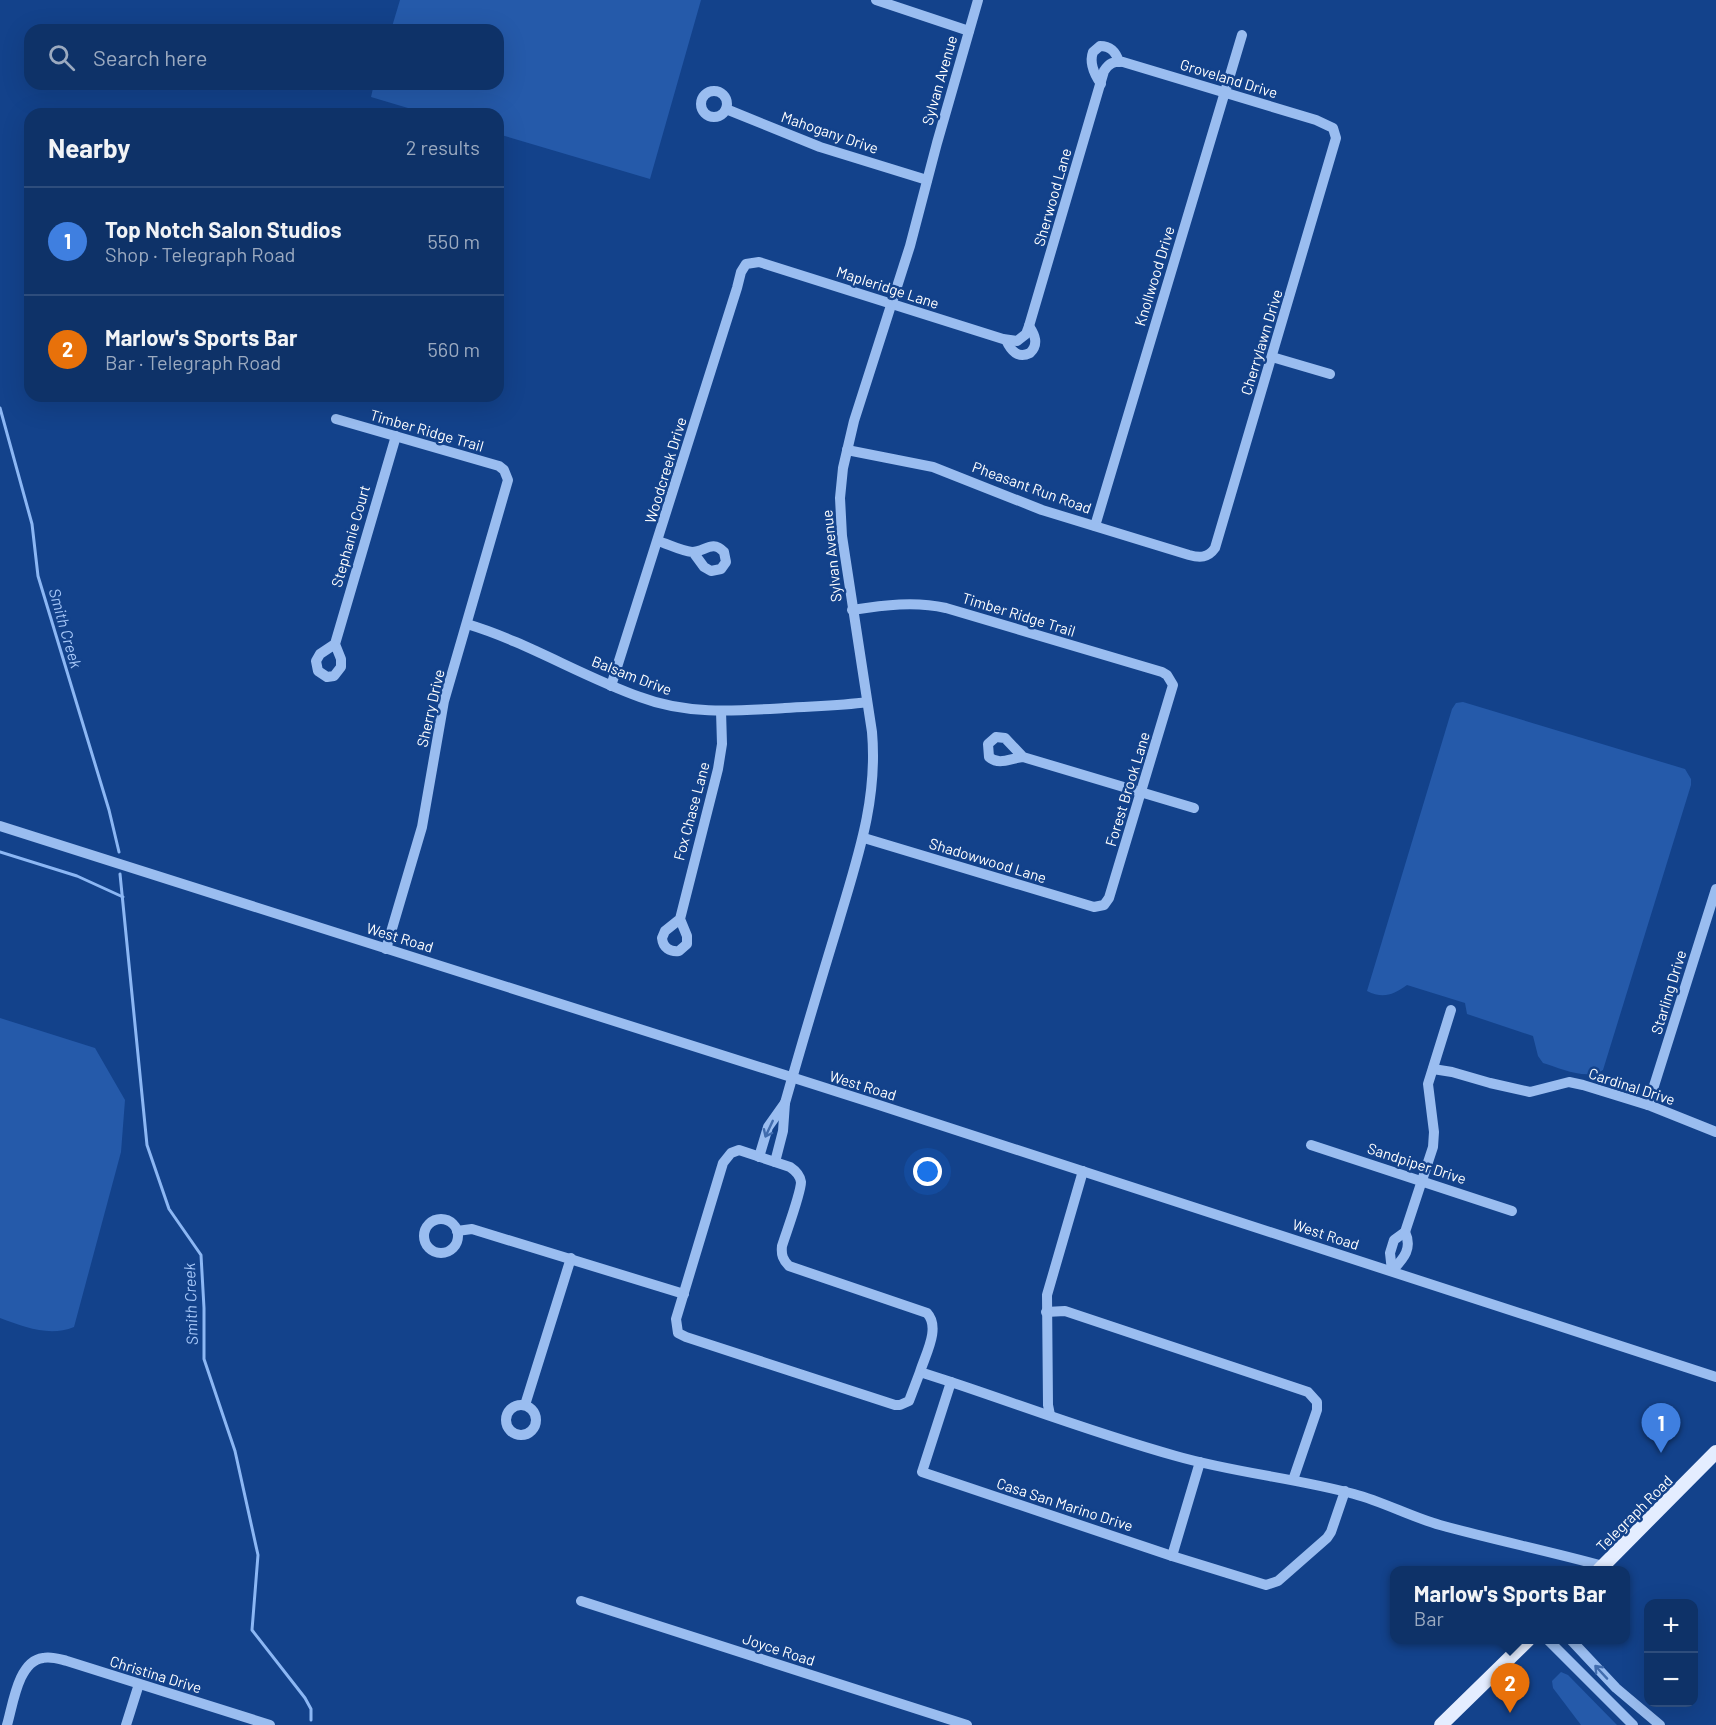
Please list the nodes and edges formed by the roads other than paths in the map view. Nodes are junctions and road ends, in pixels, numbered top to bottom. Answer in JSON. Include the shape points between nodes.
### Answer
{"nodes":[{"id":1,"x":876,"y":0,"type":"edge"},
{"id":2,"x":978,"y":0,"type":"edge"},
{"id":3,"x":969,"y":31,"type":"junction"},
{"id":4,"x":1242,"y":34,"type":"dead end"},
{"id":5,"x":1115,"y":62,"type":"junction"},
{"id":6,"x":1101,"y":84,"type":"junction"},
{"id":7,"x":1224,"y":93,"type":"junction"},
{"id":8,"x":726,"y":109,"type":"dead end"},
{"id":9,"x":1335,"y":130,"type":"joint"},
{"id":10,"x":927,"y":180,"type":"junction"},
{"id":11,"x":747,"y":264,"type":"joint"},
{"id":12,"x":890,"y":304,"type":"junction"},
{"id":13,"x":1029,"y":326,"type":"junction"},
{"id":14,"x":1006,"y":340,"type":"junction"},
{"id":15,"x":1020,"y":340,"type":"joint"},
{"id":16,"x":1272,"y":357,"type":"junction"},
{"id":17,"x":1330,"y":374,"type":"dead end"},
{"id":18,"x":336,"y":419,"type":"dead end"},
{"id":19,"x":396,"y":436,"type":"junction"},
{"id":20,"x":847,"y":450,"type":"junction"},
{"id":21,"x":507,"y":474,"type":"joint"},
{"id":22,"x":1095,"y":526,"type":"junction"},
{"id":23,"x":658,"y":541,"type":"junction"},
{"id":24,"x":693,"y":552,"type":"dead end"},
{"id":25,"x":1205,"y":557,"type":"joint"},
{"id":26,"x":852,"y":610,"type":"junction"},
{"id":27,"x":467,"y":624,"type":"junction"},
{"id":28,"x":334,"y":644,"type":"dead end"},
{"id":29,"x":1171,"y":680,"type":"joint"},
{"id":30,"x":611,"y":686,"type":"junction"},
{"id":31,"x":867,"y":702,"type":"junction"},
{"id":32,"x":721,"y":711,"type":"junction"},
{"id":33,"x":1023,"y":757,"type":"dead end"},
{"id":34,"x":1141,"y":792,"type":"junction"},
{"id":35,"x":1194,"y":808,"type":"dead end"},
{"id":36,"x":0,"y":826,"type":"edge"},
{"id":37,"x":864,"y":838,"type":"junction"},
{"id":38,"x":1716,"y":889,"type":"edge"},
{"id":39,"x":1104,"y":905,"type":"joint"},
{"id":40,"x":680,"y":919,"type":"dead end"},
{"id":41,"x":386,"y":949,"type":"junction"},
{"id":42,"x":1451,"y":1010,"type":"dead end"},
{"id":43,"x":1433,"y":1069,"type":"junction"},
{"id":44,"x":792,"y":1079,"type":"junction"},
{"id":45,"x":785,"y":1103,"type":"junction"},
{"id":46,"x":1648,"y":1104,"type":"junction"},
{"id":47,"x":1716,"y":1132,"type":"edge"},
{"id":48,"x":1311,"y":1144,"type":"dead end"},
{"id":49,"x":759,"y":1157,"type":"junction"},
{"id":50,"x":775,"y":1162,"type":"junction"},
{"id":51,"x":1083,"y":1171,"type":"junction"},
{"id":52,"x":1422,"y":1180,"type":"junction"},
{"id":53,"x":1512,"y":1211,"type":"dead end"},
{"id":54,"x":457,"y":1231,"type":"dead end"},
{"id":55,"x":1405,"y":1232,"type":"junction"},
{"id":56,"x":572,"y":1258,"type":"junction"},
{"id":57,"x":1392,"y":1271,"type":"junction"},
{"id":58,"x":684,"y":1294,"type":"junction"},
{"id":59,"x":1046,"y":1312,"type":"junction"},
{"id":60,"x":920,"y":1372,"type":"junction"},
{"id":61,"x":1716,"y":1377,"type":"edge"},
{"id":62,"x":951,"y":1382,"type":"junction"},
{"id":63,"x":525,"y":1405,"type":"dead end"},
{"id":64,"x":1050,"y":1415,"type":"junction"},
{"id":65,"x":1716,"y":1452,"type":"edge"},
{"id":66,"x":1200,"y":1462,"type":"junction"},
{"id":67,"x":1293,"y":1480,"type":"junction"},
{"id":68,"x":1345,"y":1491,"type":"junction"},
{"id":69,"x":1172,"y":1556,"type":"junction"},
{"id":70,"x":1594,"y":1566,"type":"edge"},
{"id":71,"x":1603,"y":1566,"type":"edge"},
{"id":72,"x":581,"y":1601,"type":"dead end"},
{"id":73,"x":1524,"y":1644,"type":"edge"},
{"id":74,"x":1552,"y":1644,"type":"edge"},
{"id":75,"x":1575,"y":1644,"type":"edge"},
{"id":76,"x":139,"y":1684,"type":"junction"},
{"id":77,"x":1616,"y":1688,"type":"junction"},
{"id":78,"x":1606,"y":1699,"type":"junction"},
{"id":79,"x":7,"y":1725,"type":"edge"},
{"id":80,"x":126,"y":1725,"type":"edge"},
{"id":81,"x":270,"y":1725,"type":"edge"},
{"id":82,"x":967,"y":1725,"type":"edge"},
{"id":83,"x":1441,"y":1725,"type":"edge"},
{"id":84,"x":1633,"y":1725,"type":"edge"},
{"id":85,"x":1660,"y":1725,"type":"edge"}],
"edges":[{"from":1,"to":3,"type":"street"},
{"from":2,"to":3,"type":"street","name":"Sylvan Avenue"},
{"from":3,"to":10,"type":"street","name":"Sylvan Avenue"},
{"from":4,"to":7,"type":"street","name":"Knollwood Drive"},
{"from":5,"to":6,"type":"street","name":"Sherwood Lane","via":[[1104,71]]},
{"from":5,"to":6,"type":"street","name":"Groveland Drive","via":[[1115,52],[1109,48],[1100,46],[1093,51],[1092,67]]},
{"from":5,"to":7,"type":"street","name":"Groveland Drive"},
{"from":6,"to":13,"type":"street","name":"Sherwood Lane"},
{"from":7,"to":9,"type":"street","name":"Groveland Drive","via":[[1329,124]]},
{"from":7,"to":22,"type":"street","name":"Knollwood Drive"},
{"from":8,"to":10,"type":"street","name":"Mahogany Drive","via":[[820,147]]},
{"from":9,"to":16,"type":"street","name":"Cherrylawn Drive","via":[[1336,138]]},
{"from":10,"to":12,"type":"street","name":"Sylvan Avenue"},
{"from":11,"to":12,"type":"street","name":"Mapleridge Lane","via":[[759,262]]},
{"from":11,"to":23,"type":"street","name":"Woodcreek Drive","via":[[741,272]]},
{"from":12,"to":14,"type":"street","name":"Mapleridge Lane"},
{"from":12,"to":20,"type":"street","name":"Sylvan Avenue"},
{"from":13,"to":14,"type":"street","via":[[1035,340],[1030,353],[1018,355]]},
{"from":13,"to":15,"type":"street","name":"Sherwood Lane"},
{"from":14,"to":15,"type":"street","name":"Mapleridge Lane"},
{"from":16,"to":17,"type":"street"},
{"from":16,"to":25,"type":"street","name":"Cherrylawn Drive","via":[[1215,548]]},
{"from":18,"to":19,"type":"street","name":"Timber Ridge Trail"},
{"from":19,"to":21,"type":"street","name":"Timber Ridge Trail","via":[[499,466]]},
{"from":19,"to":28,"type":"street","name":"Stephanie Court"},
{"from":20,"to":22,"type":"street","name":"Pheasant Run Road","via":[[933,467]]},
{"from":20,"to":26,"type":"street","name":"Sylvan Avenue","via":[[840,513]]},
{"from":21,"to":27,"type":"street","name":"Sherry Drive","via":[[507,486]]},
{"from":22,"to":25,"type":"street","name":"Pheasant Run Road"},
{"from":23,"to":24,"type":"street"},
{"from":23,"to":30,"type":"street","name":"Woodcreek Drive"},
{"from":26,"to":29,"type":"street","name":"Timber Ridge Trail","via":[[929,604],[1161,672]]},
{"from":26,"to":31,"type":"street","name":"Sylvan Avenue"},
{"from":27,"to":30,"type":"street","name":"Balsam Drive","via":[[514,640]]},
{"from":27,"to":41,"type":"street","name":"Sherry Drive","via":[[442,711],[422,827]]},
{"from":29,"to":34,"type":"street","name":"Forest Brook Lane","via":[[1172,691]]},
{"from":30,"to":32,"type":"street","name":"Balsam Drive","via":[[675,707]]},
{"from":31,"to":32,"type":"street","name":"Balsam Drive"},
{"from":31,"to":37,"type":"street","name":"Sylvan Avenue","via":[[874,772]]},
{"from":32,"to":40,"type":"street","name":"Fox Chase Lane","via":[[718,769]]},
{"from":33,"to":34,"type":"street"},
{"from":34,"to":35,"type":"street"},
{"from":34,"to":39,"type":"street","name":"Forest Brook Lane"},
{"from":36,"to":41,"type":"street","name":"West Road"},
{"from":37,"to":39,"type":"street","name":"Shadowwood Lane","via":[[1094,907]]},
{"from":37,"to":44,"type":"street","name":"Sylvan Avenue"},
{"from":38,"to":46,"type":"street","name":"Starling Drive"},
{"from":41,"to":44,"type":"street","name":"West Road"},
{"from":42,"to":43,"type":"street"},
{"from":43,"to":46,"type":"street","name":"Cardinal Drive","via":[[1530,1092],[1569,1083]]},
{"from":43,"to":52,"type":"street","via":[[1428,1084],[1434,1140]]},
{"from":44,"to":45,"type":"street","name":"Sylvan Avenue"},
{"from":44,"to":51,"type":"street","name":"West Road"},
{"from":45,"to":49,"type":"street","one_way":true,"via":[[768,1127]]},
{"from":45,"to":50,"type":"street"},
{"from":46,"to":47,"type":"street","name":"Cardinal Drive"},
{"from":48,"to":52,"type":"street","name":"Sandpiper Drive"},
{"from":49,"to":50,"type":"street"},
{"from":49,"to":58,"type":"street","via":[[740,1150],[725,1160]]},
{"from":50,"to":60,"type":"street","via":[[795,1170],[801,1181],[782,1246],[783,1260],[789,1266],[927,1313],[934,1329]]},
{"from":51,"to":57,"type":"street","name":"West Road"},
{"from":51,"to":59,"type":"street","via":[[1049,1283]]},
{"from":52,"to":53,"type":"street","name":"Sandpiper Drive"},
{"from":52,"to":55,"type":"street"},
{"from":54,"to":56,"type":"street","via":[[472,1229]]},
{"from":55,"to":57,"type":"street","via":[[1409,1240],[1407,1251]]},
{"from":55,"to":57,"type":"street","via":[[1394,1240],[1390,1253]]},
{"from":56,"to":58,"type":"street"},
{"from":56,"to":63,"type":"street"},
{"from":57,"to":61,"type":"street","name":"West Road"},
{"from":58,"to":60,"type":"street","via":[[675,1325],[678,1333],[686,1337],[895,1405],[909,1401]]},
{"from":59,"to":64,"type":"street"},
{"from":59,"to":67,"type":"street","via":[[1065,1311],[1308,1392],[1317,1402],[1317,1410]]},
{"from":60,"to":62,"type":"street"},
{"from":62,"to":64,"type":"street"},
{"from":62,"to":69,"type":"street","name":"Casa San Marino Drive","via":[[922,1472]]},
{"from":64,"to":66,"type":"street"},
{"from":65,"to":71,"type":"main road","name":"Telegraph Road"},
{"from":66,"to":67,"type":"street"},
{"from":66,"to":69,"type":"street"},
{"from":67,"to":68,"type":"street"},
{"from":68,"to":69,"type":"street","name":"Casa San Marino Drive","via":[[1328,1538],[1273,1584],[1258,1584]]},
{"from":68,"to":70,"type":"street","via":[[1440,1525]]},
{"from":72,"to":82,"type":"street","name":"Joyce Road"},
{"from":73,"to":83,"type":"main road"},
{"from":74,"to":78,"type":"street"},
{"from":77,"to":75,"type":"street","one_way":true},
{"from":76,"to":79,"type":"street","name":"Christina Drive","via":[[52,1657],[39,1658],[21,1676]]},
{"from":76,"to":80,"type":"street"},
{"from":76,"to":81,"type":"street","name":"Christina Drive"},
{"from":77,"to":78,"type":"street"},
{"from":77,"to":85,"type":"street"},
{"from":78,"to":84,"type":"street"}]}
